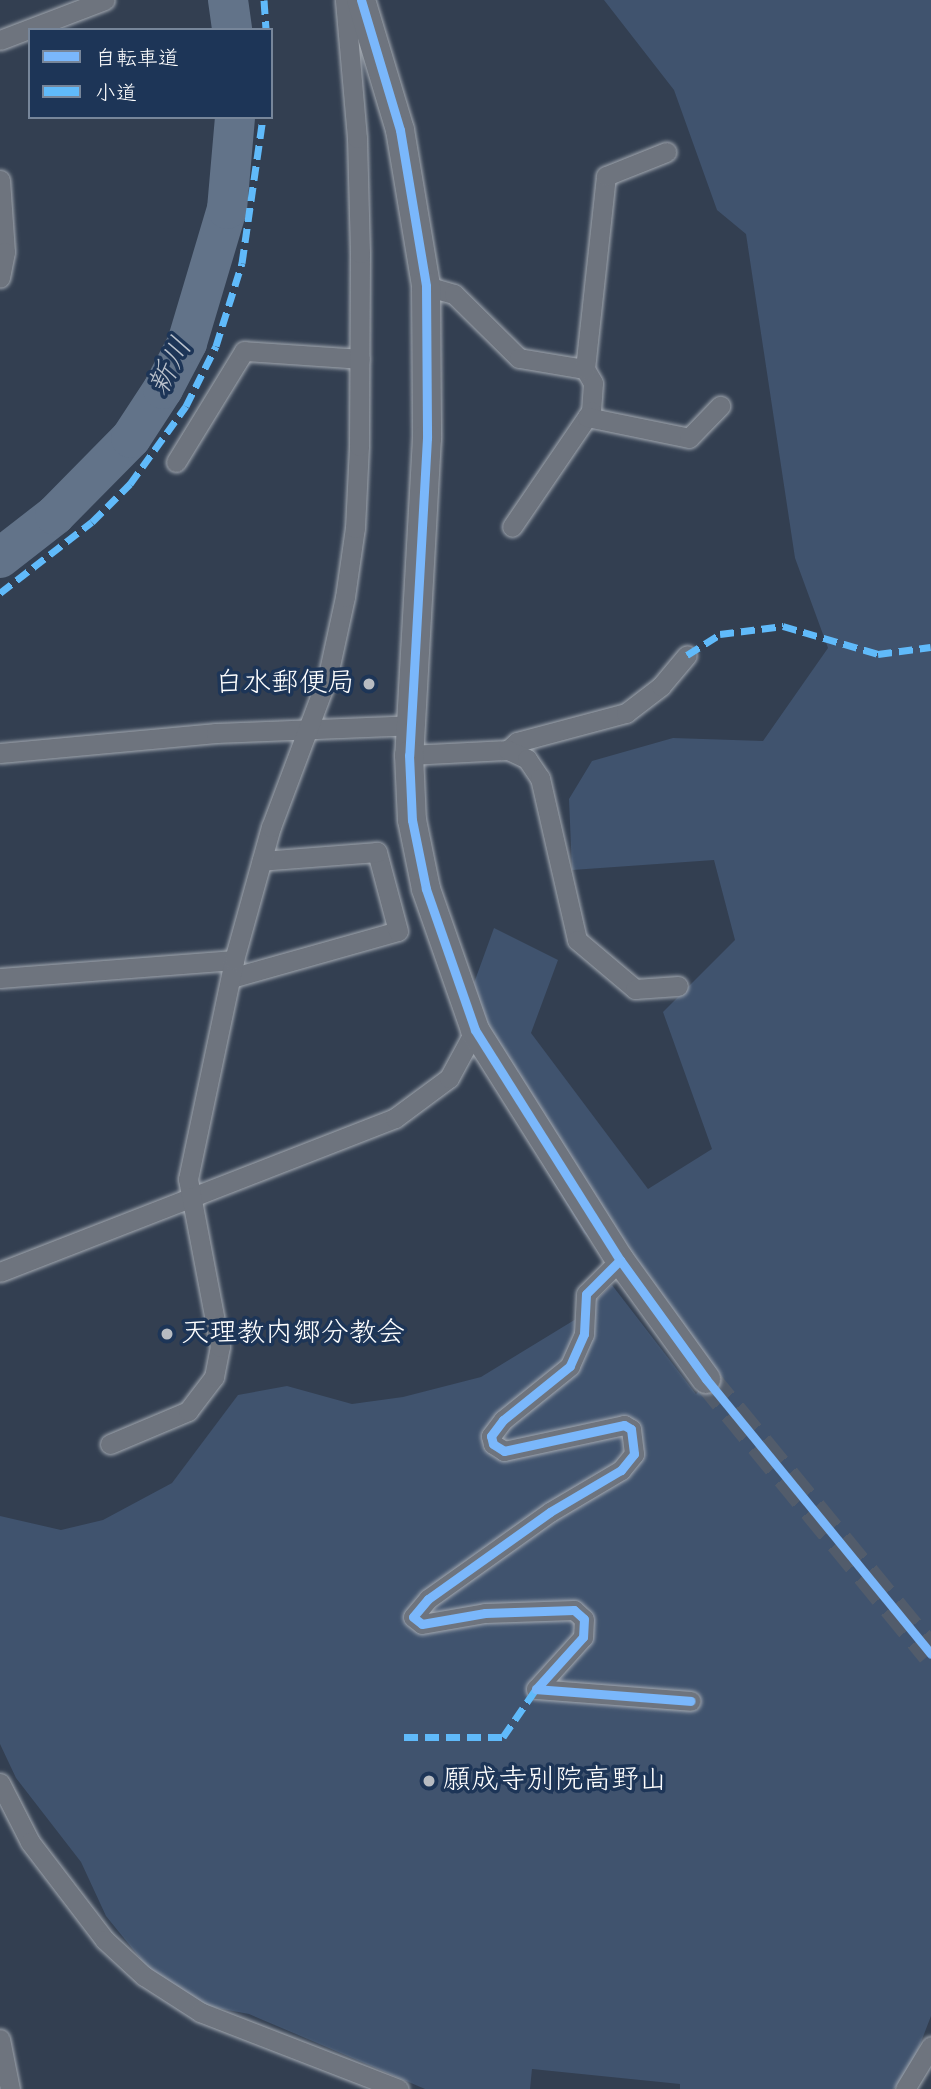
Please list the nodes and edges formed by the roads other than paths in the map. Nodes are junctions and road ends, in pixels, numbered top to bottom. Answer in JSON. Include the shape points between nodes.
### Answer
{"nodes":[{"id":1,"x":106,"y":0,"type":"edge"},
{"id":2,"x":345,"y":0,"type":"edge"},
{"id":3,"x":361,"y":0,"type":"edge"},
{"id":4,"x":32,"y":28,"type":"edge"},
{"id":5,"x":28,"y":29,"type":"edge"},
{"id":6,"x":0,"y":40,"type":"edge"},
{"id":7,"x":666,"y":152,"type":"dead end"},
{"id":8,"x":0,"y":180,"type":"edge"},
{"id":9,"x":0,"y":278,"type":"edge"},
{"id":10,"x":426,"y":286,"type":"junction"},
{"id":11,"x":360,"y":359,"type":"junction"},
{"id":12,"x":585,"y":369,"type":"junction"},
{"id":13,"x":720,"y":406,"type":"dead end"},
{"id":14,"x":587,"y":417,"type":"junction"},
{"id":15,"x":176,"y":462,"type":"dead end"},
{"id":16,"x":512,"y":527,"type":"dead end"},
{"id":17,"x":687,"y":654,"type":"dead end"},
{"id":18,"x":411,"y":725,"type":"junction"},
{"id":19,"x":311,"y":727,"type":"junction"},
{"id":20,"x":508,"y":750,"type":"junction"},
{"id":21,"x":0,"y":753,"type":"edge"},
{"id":22,"x":410,"y":754,"type":"junction"},
{"id":23,"x":261,"y":861,"type":"junction"},
{"id":24,"x":233,"y":969,"type":"junction"},
{"id":25,"x":0,"y":978,"type":"edge"},
{"id":26,"x":678,"y":986,"type":"dead end"},
{"id":27,"x":475,"y":1030,"type":"junction"},
{"id":28,"x":190,"y":1199,"type":"junction"},
{"id":29,"x":620,"y":1260,"type":"junction"},
{"id":30,"x":0,"y":1272,"type":"edge"},
{"id":31,"x":706,"y":1379,"type":"tunnel mouth"},
{"id":32,"x":110,"y":1444,"type":"dead end"},
{"id":33,"x":691,"y":1701,"type":"dead end"},
{"id":34,"x":0,"y":1783,"type":"edge"},
{"id":35,"x":0,"y":2039,"type":"edge"},
{"id":36,"x":931,"y":2046,"type":"edge"},
{"id":37,"x":10,"y":2089,"type":"edge"},
{"id":38,"x":399,"y":2089,"type":"edge"},
{"id":39,"x":905,"y":2089,"type":"edge"}],
"edges":[{"from":1,"to":4,"type":"street"},
{"from":2,"to":11,"type":"street","via":[[357,138]]},
{"from":3,"to":10,"type":"street","via":[[400,130]]},
{"from":5,"to":6,"type":"street"},
{"from":7,"to":12,"type":"street","via":[[606,176]]},
{"from":8,"to":9,"type":"street","via":[[5,252]]},
{"from":10,"to":12,"type":"street","via":[[454,295],[519,358]]},
{"from":10,"to":18,"type":"street","via":[[427,438]]},
{"from":11,"to":15,"type":"street","via":[[244,351]]},
{"from":11,"to":19,"type":"street","via":[[355,528],[328,675]]},
{"from":12,"to":14,"type":"street","via":[[593,383]]},
{"from":13,"to":14,"type":"street","via":[[689,438]]},
{"from":14,"to":16,"type":"street"},
{"from":17,"to":20,"type":"street","via":[[661,686],[626,713],[517,742]]},
{"from":18,"to":19,"type":"street"},
{"from":18,"to":22,"type":"street"},
{"from":19,"to":21,"type":"street"},
{"from":19,"to":23,"type":"street"},
{"from":20,"to":22,"type":"street"},
{"from":20,"to":26,"type":"street","via":[[527,759],[540,778],[577,940],[635,989]]},
{"from":22,"to":27,"type":"street","via":[[412,820],[426,889]]},
{"from":23,"to":24,"type":"street"},
{"from":23,"to":24,"type":"street","via":[[377,852],[398,931]]},
{"from":24,"to":25,"type":"street"},
{"from":24,"to":28,"type":"street","via":[[188,1179]]},
{"from":27,"to":28,"type":"street","via":[[449,1078],[395,1118]]},
{"from":27,"to":29,"type":"street"},
{"from":28,"to":30,"type":"street"},
{"from":28,"to":32,"type":"street","via":[[220,1347],[214,1377],[188,1411]]},
{"from":29,"to":31,"type":"street"},
{"from":29,"to":33,"type":"street","via":[[586,1294],[584,1334],[570,1366],[503,1420],[491,1436],[492,1444],[504,1451],[624,1425],[631,1429],[634,1454],[621,1471],[550,1512],[428,1600],[412,1617],[422,1624],[485,1613],[574,1610],[584,1619],[583,1637],[536,1689]]},
{"from":34,"to":38,"type":"street","via":[[30,1842],[105,1940],[144,1976],[200,2012]]},
{"from":35,"to":37,"type":"street"},
{"from":36,"to":39,"type":"street"}]}
